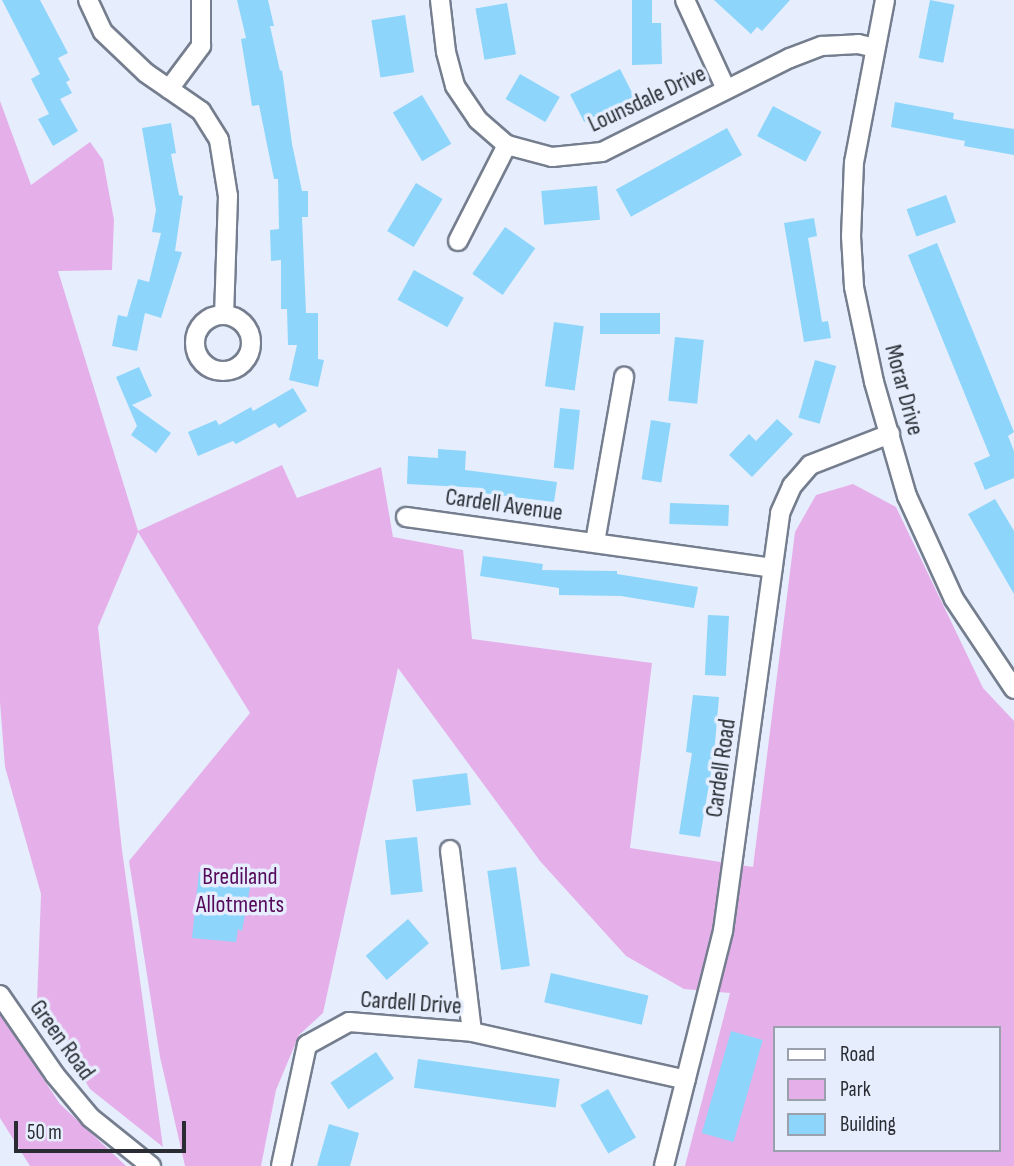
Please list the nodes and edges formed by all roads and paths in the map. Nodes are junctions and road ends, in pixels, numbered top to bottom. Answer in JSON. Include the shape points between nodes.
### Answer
{"nodes":[{"id":1,"x":88,"y":0,"type":"edge"},
{"id":2,"x":201,"y":0,"type":"edge"},
{"id":3,"x":440,"y":0,"type":"edge"},
{"id":4,"x":685,"y":0,"type":"edge"},
{"id":5,"x":885,"y":0,"type":"edge"},
{"id":6,"x":875,"y":48,"type":"junction"},
{"id":7,"x":169,"y":89,"type":"junction"},
{"id":8,"x":726,"y":89,"type":"junction"},
{"id":9,"x":507,"y":145,"type":"junction"},
{"id":10,"x":458,"y":241,"type":"dead end"},
{"id":11,"x":224,"y":315,"type":"dead end"},
{"id":12,"x":624,"y":377,"type":"dead end"},
{"id":13,"x":890,"y":434,"type":"junction"},
{"id":14,"x":406,"y":517,"type":"dead end"},
{"id":15,"x":595,"y":542,"type":"junction"},
{"id":16,"x":772,"y":568,"type":"junction"},
{"id":17,"x":1014,"y":689,"type":"edge"},
{"id":18,"x":450,"y":850,"type":"dead end"},
{"id":19,"x":0,"y":995,"type":"edge"},
{"id":20,"x":472,"y":1032,"type":"junction"},
{"id":21,"x":686,"y":1080,"type":"junction"},
{"id":22,"x":148,"y":1163,"type":"edge"},
{"id":23,"x":281,"y":1166,"type":"edge"},
{"id":24,"x":664,"y":1166,"type":"edge"}],
"edges":[{"from":1,"to":7,"type":"street","via":[[103,32]]},
{"from":2,"to":7,"type":"street","via":[[201,46]]},
{"from":3,"to":9,"type":"street","name":"Lounsdale Drive","via":[[455,86],[478,120]]},
{"from":4,"to":8,"type":"street","name":"Lounsdale Drive"},
{"from":5,"to":6,"type":"street"},
{"from":6,"to":8,"type":"street","name":"Lounsdale Drive","via":[[822,46]]},
{"from":6,"to":13,"type":"street","name":"Morar Drive","via":[[854,162],[851,236],[854,288]]},
{"from":7,"to":11,"type":"street","via":[[201,111],[219,140],[228,196]]},
{"from":8,"to":9,"type":"street","name":"Lounsdale Drive","via":[[602,152],[552,157]]},
{"from":9,"to":10,"type":"street"},
{"from":12,"to":15,"type":"street","name":"Cardell Avenue"},
{"from":13,"to":16,"type":"street","name":"Cardell Road","via":[[810,464],[779,513]]},
{"from":13,"to":17,"type":"street","name":"Morar Drive","via":[[906,496],[954,599]]},
{"from":14,"to":15,"type":"street","name":"Cardell Avenue"},
{"from":15,"to":16,"type":"street","name":"Cardell Avenue"},
{"from":16,"to":21,"type":"street","name":"Cardell Road","via":[[723,931]]},
{"from":18,"to":20,"type":"street","name":"Cardell Drive"},
{"from":19,"to":22,"type":"street","name":"Green Road","via":[[91,1118]]},
{"from":20,"to":21,"type":"street","name":"Cardell Drive"},
{"from":20,"to":23,"type":"street","name":"Cardell Drive","via":[[349,1022],[307,1045]]},
{"from":21,"to":24,"type":"street","name":"Cardell Road"}]}
